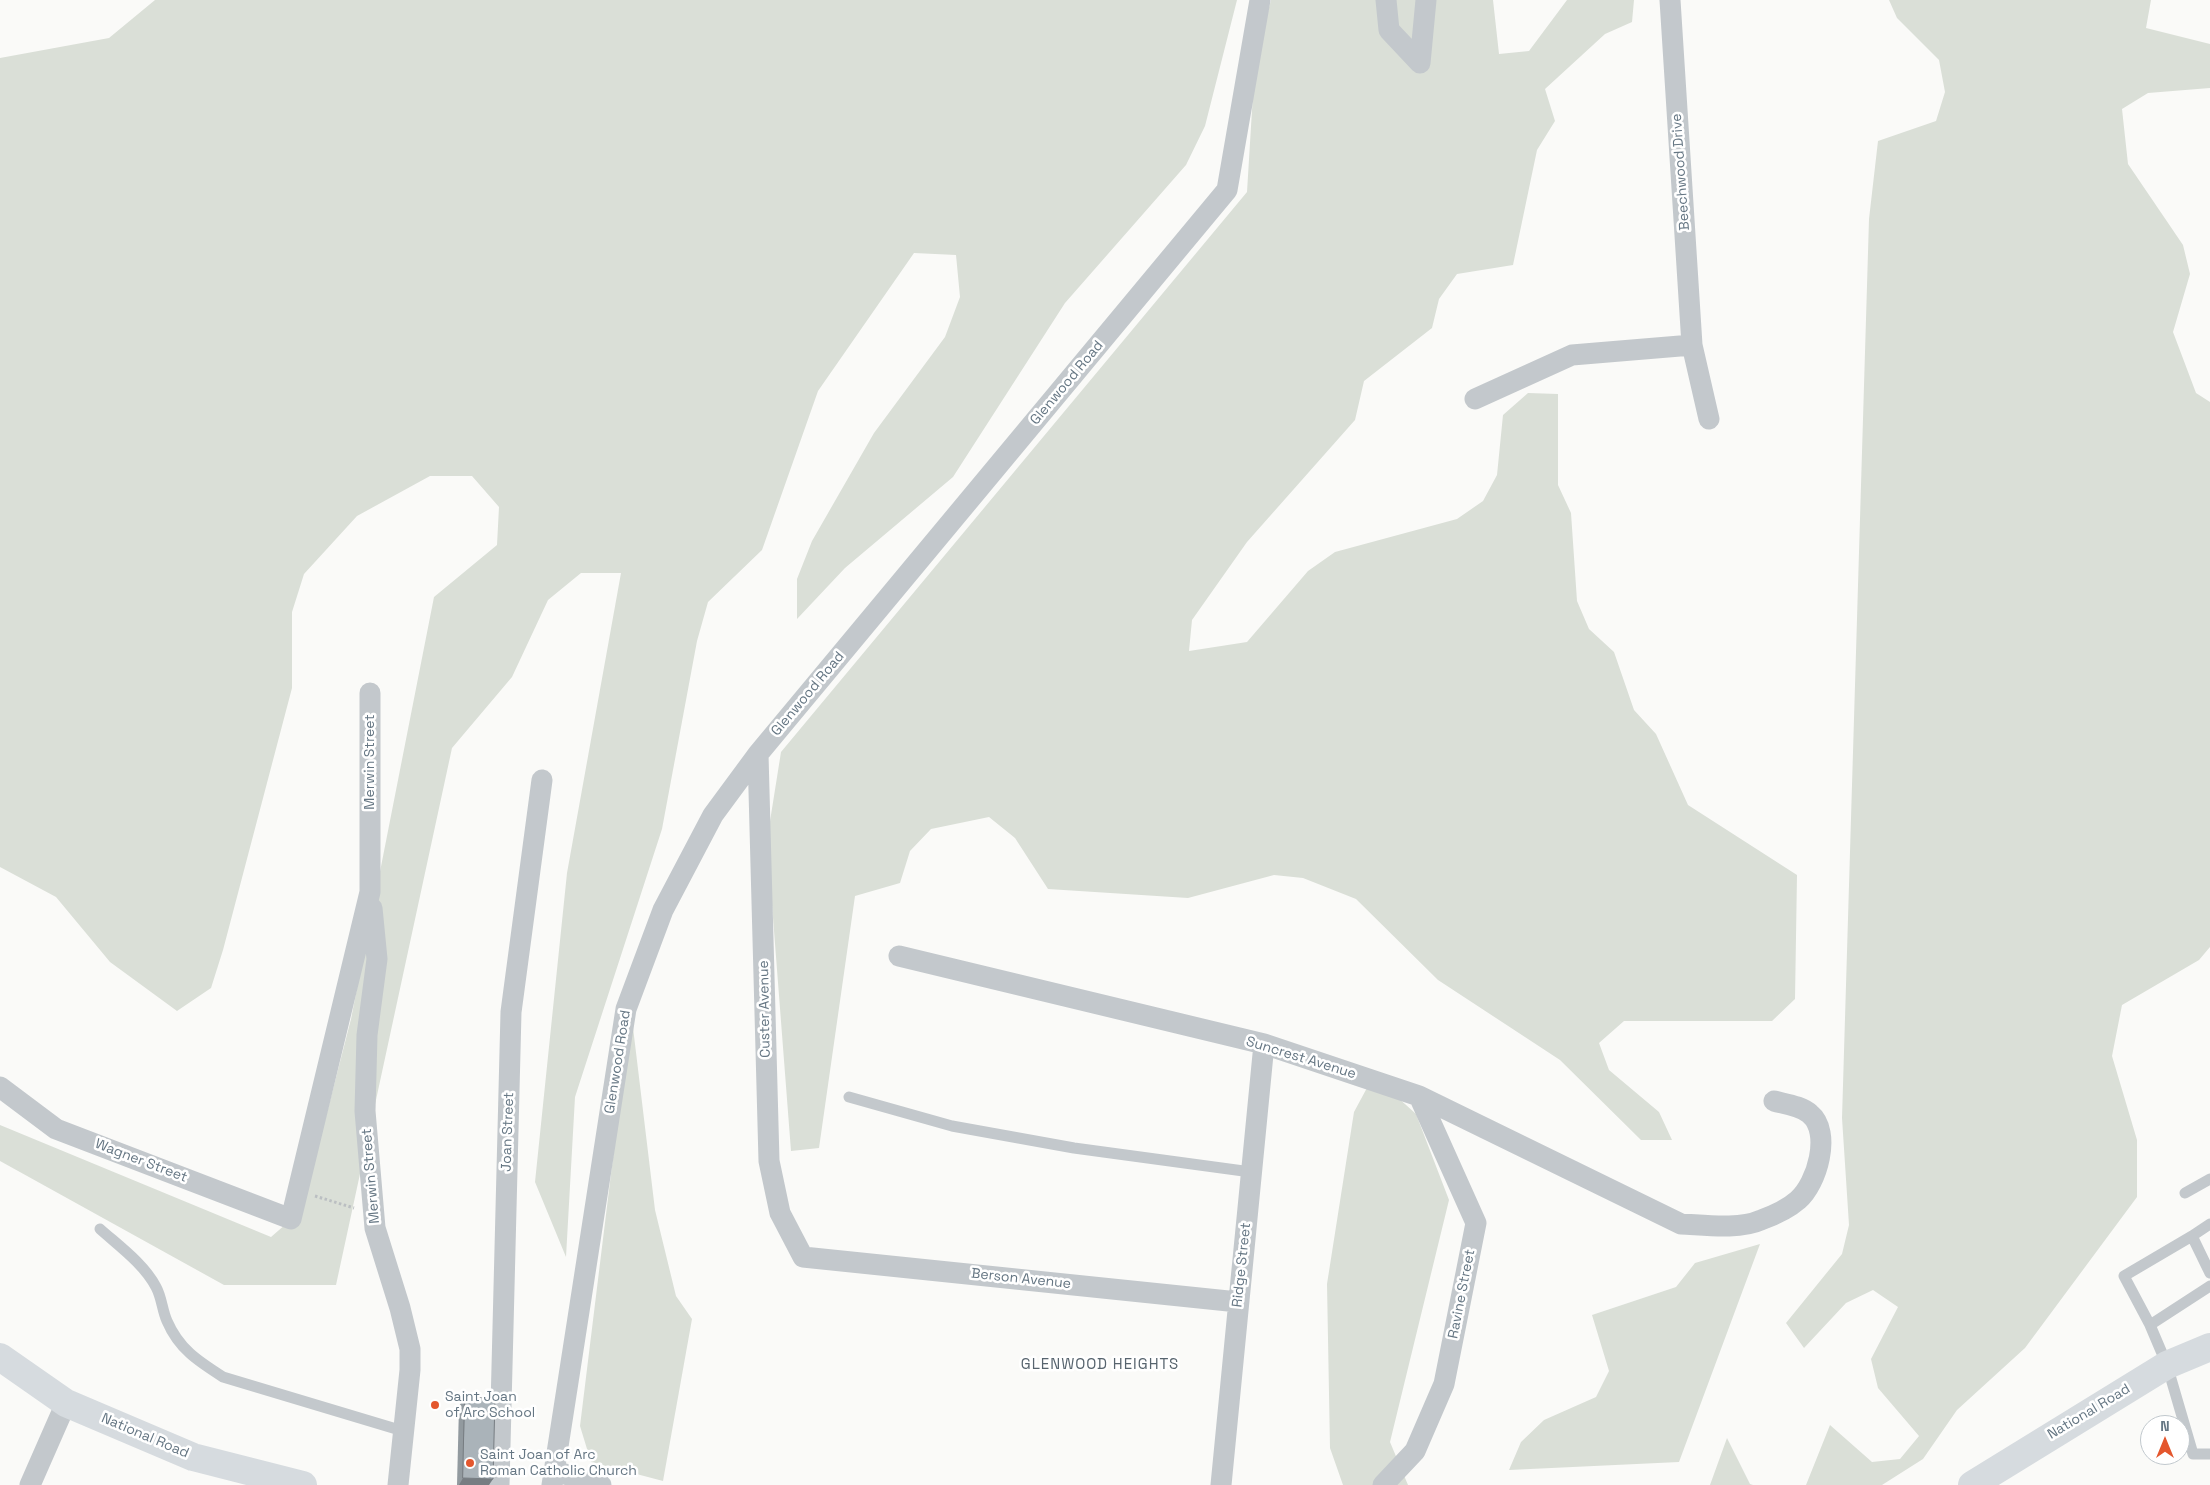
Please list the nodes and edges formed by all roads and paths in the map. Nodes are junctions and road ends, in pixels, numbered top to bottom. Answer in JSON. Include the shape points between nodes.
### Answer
{"nodes":[{"id":1,"x":1260,"y":0,"type":"edge"},
{"id":2,"x":1386,"y":0,"type":"edge"},
{"id":3,"x":1426,"y":0,"type":"edge"},
{"id":4,"x":1670,"y":0,"type":"edge"},
{"id":5,"x":1692,"y":345,"type":"junction"},
{"id":6,"x":1475,"y":399,"type":"dead end"},
{"id":7,"x":1709,"y":419,"type":"dead end"},
{"id":8,"x":370,"y":693,"type":"dead end"},
{"id":9,"x":758,"y":754,"type":"junction"},
{"id":10,"x":542,"y":780,"type":"dead end"},
{"id":11,"x":370,"y":892,"type":"junction"},
{"id":12,"x":899,"y":956,"type":"dead end"},
{"id":13,"x":1264,"y":1044,"type":"junction"},
{"id":14,"x":0,"y":1087,"type":"edge"},
{"id":15,"x":1419,"y":1096,"type":"junction"},
{"id":16,"x":850,"y":1097,"type":"dead end"},
{"id":17,"x":1774,"y":1101,"type":"dead end"},
{"id":18,"x":1251,"y":1172,"type":"junction"},
{"id":19,"x":2210,"y":1179,"type":"edge"},
{"id":20,"x":298,"y":1190,"type":"junction"},
{"id":21,"x":2184,"y":1193,"type":"dead end"},
{"id":22,"x":374,"y":1214,"type":"junction"},
{"id":23,"x":291,"y":1219,"type":"joint"},
{"id":24,"x":2210,"y":1224,"type":"edge"},
{"id":25,"x":100,"y":1229,"type":"dead end"},
{"id":26,"x":2192,"y":1236,"type":"junction"},
{"id":27,"x":803,"y":1257,"type":"joint"},
{"id":28,"x":2210,"y":1273,"type":"edge"},
{"id":29,"x":2210,"y":1286,"type":"edge"},
{"id":30,"x":1238,"y":1302,"type":"junction"},
{"id":31,"x":2150,"y":1325,"type":"junction"},
{"id":32,"x":2210,"y":1347,"type":"edge"},
{"id":33,"x":0,"y":1357,"type":"edge"},
{"id":34,"x":2167,"y":1365,"type":"junction"},
{"id":35,"x":66,"y":1403,"type":"junction"},
{"id":36,"x":403,"y":1431,"type":"junction"},
{"id":37,"x":2210,"y":1454,"type":"edge"},
{"id":38,"x":554,"y":1478,"type":"edge"},
{"id":39,"x":30,"y":1485,"type":"edge"},
{"id":40,"x":303,"y":1485,"type":"edge"},
{"id":41,"x":398,"y":1485,"type":"edge"},
{"id":42,"x":499,"y":1485,"type":"edge"},
{"id":43,"x":601,"y":1485,"type":"edge"},
{"id":44,"x":1221,"y":1485,"type":"edge"},
{"id":45,"x":1383,"y":1485,"type":"edge"},
{"id":46,"x":1972,"y":1485,"type":"edge"}],
"edges":[{"from":1,"to":9,"type":"street","name":"Glenwood Road","via":[[1228,190]]},
{"from":2,"to":3,"type":"street","via":[[1389,30],[1420,64]]},
{"from":4,"to":5,"type":"street","name":"Beechwood Drive"},
{"from":5,"to":6,"type":"street","via":[[1572,355]]},
{"from":5,"to":7,"type":"street","name":"Beechwood Drive"},
{"from":8,"to":11,"type":"street","name":"Merwin Street"},
{"from":9,"to":27,"type":"street","name":"Custer Avenue","via":[[769,1161],[780,1213]]},
{"from":9,"to":38,"type":"street","name":"Glenwood Road","via":[[712,815],[663,910],[626,1009]]},
{"from":10,"to":42,"type":"street","name":"Joan Street","via":[[511,1012]]},
{"from":11,"to":20,"type":"street","name":"Merwin Street"},
{"from":11,"to":22,"type":"street","name":"Merwin Street","via":[[376,958],[367,1035],[365,1111]]},
{"from":12,"to":13,"type":"street","name":"Suncrest Avenue"},
{"from":13,"to":15,"type":"street","name":"Suncrest Avenue"},
{"from":13,"to":18,"type":"street","name":"Ridge Street"},
{"from":14,"to":23,"type":"street","name":"Wagner Street","via":[[56,1129]]},
{"from":15,"to":17,"type":"street","name":"Suncrest Avenue","via":[[1681,1224],[1722,1226],[1760,1221],[1798,1200],[1813,1178],[1820,1157],[1819,1124],[1810,1113]]},
{"from":15,"to":45,"type":"street","name":"Ravine Street","via":[[1476,1223],[1444,1384],[1415,1450]]},
{"from":16,"to":18,"type":"lane","via":[[952,1126],[1074,1148]]},
{"from":18,"to":30,"type":"street","name":"Ridge Street"},
{"from":19,"to":21,"type":"lane"},
{"from":20,"to":22,"type":"path"},
{"from":20,"to":23,"type":"street","name":"Merwin Street"},
{"from":22,"to":36,"type":"street","name":"Merwin Street","via":[[375,1228],[410,1349]]},
{"from":24,"to":26,"type":"lane"},
{"from":25,"to":36,"type":"lane","via":[[146,1272],[157,1288],[178,1344],[200,1362],[223,1377]]},
{"from":26,"to":28,"type":"lane"},
{"from":26,"to":31,"type":"lane","via":[[2124,1276]]},
{"from":27,"to":30,"type":"street","name":"Berson Avenue"},
{"from":29,"to":31,"type":"lane"},
{"from":30,"to":44,"type":"street","name":"Ridge Street"},
{"from":31,"to":34,"type":"lane"},
{"from":32,"to":34,"type":"main road","name":"National Road"},
{"from":33,"to":35,"type":"main road","name":"National Road"},
{"from":34,"to":37,"type":"lane","via":[[2193,1454]]},
{"from":34,"to":46,"type":"main road","name":"National Road"},
{"from":35,"to":39,"type":"street"},
{"from":35,"to":40,"type":"main road","name":"National Road","via":[[193,1457]]},
{"from":36,"to":41,"type":"street","name":"Merwin Street"},
{"from":38,"to":43,"type":"street"}]}
